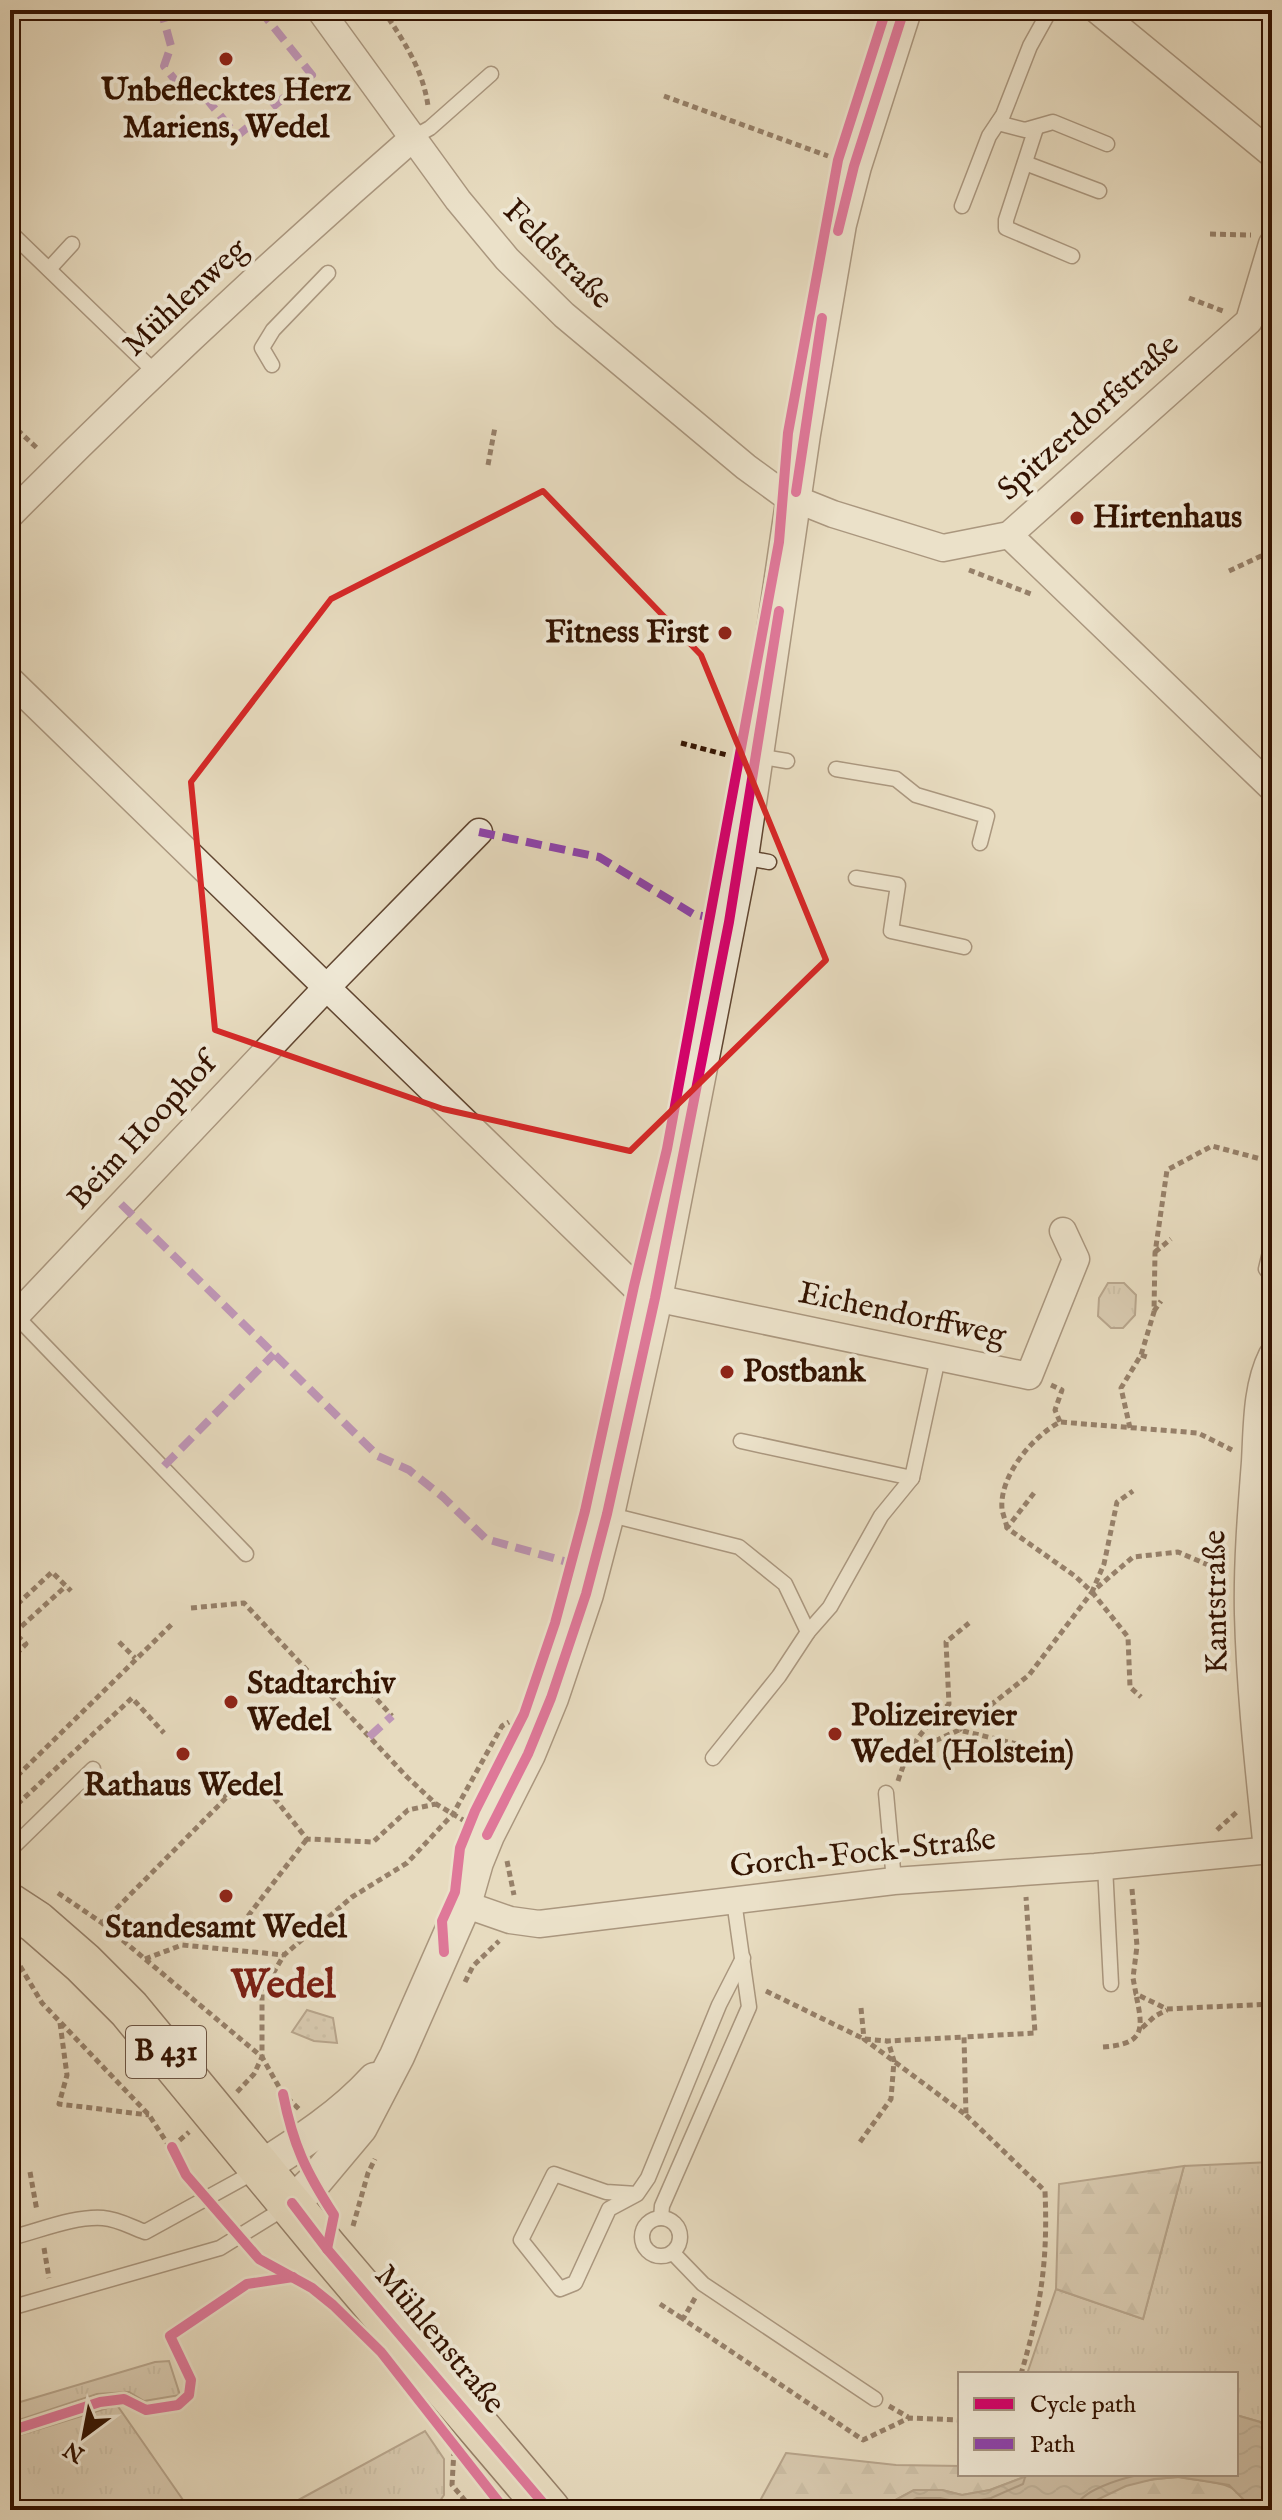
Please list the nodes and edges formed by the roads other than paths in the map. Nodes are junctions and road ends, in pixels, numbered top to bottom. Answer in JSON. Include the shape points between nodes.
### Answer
{"nodes":[{"id":1,"x":320,"y":10,"type":"edge"},
{"id":2,"x":904,"y":10,"type":"edge"},
{"id":3,"x":1050,"y":10,"type":"edge"},
{"id":4,"x":1097,"y":10,"type":"edge"},
{"id":5,"x":491,"y":74,"type":"dead end"},
{"id":6,"x":998,"y":123,"type":"junction"},
{"id":7,"x":1036,"y":128,"type":"junction"},
{"id":8,"x":422,"y":132,"type":"junction"},
{"id":9,"x":1107,"y":144,"type":"dead end"},
{"id":10,"x":1272,"y":154,"type":"edge"},
{"id":11,"x":1025,"y":163,"type":"junction"},
{"id":12,"x":1099,"y":191,"type":"dead end"},
{"id":13,"x":962,"y":206,"type":"dead end"},
{"id":14,"x":10,"y":232,"type":"edge"},
{"id":15,"x":72,"y":244,"type":"dead end"},
{"id":16,"x":1266,"y":245,"type":"edge"},
{"id":17,"x":18,"y":248,"type":"edge"},
{"id":18,"x":1072,"y":256,"type":"dead end"},
{"id":19,"x":49,"y":269,"type":"junction"},
{"id":20,"x":328,"y":273,"type":"dead end"},
{"id":21,"x":272,"y":365,"type":"dead end"},
{"id":22,"x":155,"y":372,"type":"junction"},
{"id":23,"x":795,"y":501,"type":"junction"},
{"id":24,"x":10,"y":515,"type":"edge"},
{"id":25,"x":1009,"y":535,"type":"junction"},
{"id":26,"x":10,"y":680,"type":"edge"},
{"id":27,"x":836,"y":769,"type":"dead end"},
{"id":28,"x":1272,"y":788,"type":"edge"},
{"id":29,"x":479,"y":832,"type":"dead end"},
{"id":30,"x":980,"y":843,"type":"dead end"},
{"id":31,"x":856,"y":878,"type":"dead end"},
{"id":32,"x":964,"y":947,"type":"dead end"},
{"id":33,"x":326,"y":988,"type":"junction"},
{"id":34,"x":1063,"y":1231,"type":"dead end"},
{"id":35,"x":1272,"y":1244,"type":"edge"},
{"id":36,"x":1272,"y":1277,"type":"edge"},
{"id":37,"x":655,"y":1298,"type":"junction"},
{"id":38,"x":13,"y":1319,"type":"edge"},
{"id":39,"x":1272,"y":1355,"type":"edge"},
{"id":40,"x":938,"y":1358,"type":"junction"},
{"id":41,"x":741,"y":1441,"type":"dead end"},
{"id":42,"x":912,"y":1478,"type":"junction"},
{"id":43,"x":607,"y":1514,"type":"junction"},
{"id":44,"x":246,"y":1554,"type":"dead end"},
{"id":45,"x":808,"y":1632,"type":"junction"},
{"id":46,"x":713,"y":1758,"type":"dead end"},
{"id":47,"x":93,"y":1769,"type":"dead end"},
{"id":48,"x":891,"y":1789,"type":"road end"},
{"id":49,"x":10,"y":1850,"type":"edge"},
{"id":50,"x":1270,"y":1850,"type":"edge"},
{"id":51,"x":1118,"y":1865,"type":"junction"},
{"id":52,"x":894,"y":1881,"type":"junction"},
{"id":53,"x":734,"y":1901,"type":"junction"},
{"id":54,"x":464,"y":1904,"type":"junction"},
{"id":55,"x":10,"y":1905,"type":"edge"},
{"id":56,"x":743,"y":1958,"type":"junction"},
{"id":57,"x":1111,"y":1984,"type":"dead end"},
{"id":58,"x":397,"y":2056,"type":"junction"},
{"id":59,"x":279,"y":2157,"type":"junction"},
{"id":60,"x":637,"y":2194,"type":"junction"},
{"id":61,"x":292,"y":2203,"type":"junction"},
{"id":62,"x":661,"y":2218,"type":"junction"},
{"id":63,"x":10,"y":2238,"type":"edge"},
{"id":64,"x":673,"y":2253,"type":"junction"},
{"id":65,"x":10,"y":2308,"type":"edge"},
{"id":66,"x":875,"y":2399,"type":"dead end"},
{"id":67,"x":549,"y":2510,"type":"edge"}],
"edges":[{"from":1,"to":8,"type":"street","name":"Feldstraße"},
{"from":2,"to":23,"type":"street","via":[[839,224]]},
{"from":3,"to":6,"type":"lane"},
{"from":4,"to":10,"type":"street"},
{"from":5,"to":8,"type":"lane"},
{"from":6,"to":7,"type":"lane"},
{"from":6,"to":13,"type":"lane"},
{"from":7,"to":9,"type":"lane","via":[[1053,122]]},
{"from":7,"to":11,"type":"lane"},
{"from":8,"to":22,"type":"street","name":"Mühlenweg"},
{"from":8,"to":23,"type":"street","name":"Feldstraße","via":[[458,200],[507,259],[564,315],[746,467]]},
{"from":11,"to":12,"type":"lane"},
{"from":11,"to":18,"type":"lane","via":[[1006,228]]},
{"from":14,"to":17,"type":"lane"},
{"from":15,"to":19,"type":"lane"},
{"from":16,"to":25,"type":"street","name":"Spitzerdorfstraße","via":[[1249,321]]},
{"from":17,"to":19,"type":"lane"},
{"from":19,"to":22,"type":"lane"},
{"from":20,"to":21,"type":"lane","via":[[262,348]]},
{"from":22,"to":24,"type":"street","name":"Mühlenweg"},
{"from":23,"to":25,"type":"street","name":"Spitzerdorfstraße","via":[[943,548]]},
{"from":23,"to":37,"type":"street","via":[[755,859]]},
{"from":25,"to":28,"type":"street"},
{"from":26,"to":33,"type":"street"},
{"from":27,"to":30,"type":"lane","via":[[896,779],[916,795],[987,816]]},
{"from":29,"to":33,"type":"street","name":"Beim Hoophof"},
{"from":31,"to":32,"type":"lane","via":[[898,885],[891,931]]},
{"from":33,"to":37,"type":"street","via":[[634,1286]]},
{"from":33,"to":38,"type":"street","name":"Beim Hoophof"},
{"from":34,"to":40,"type":"street","name":"Eichendorffweg","via":[[1076,1259],[1029,1376]]},
{"from":35,"to":36,"type":"lane","via":[[1266,1269]]},
{"from":37,"to":40,"type":"street","name":"Eichendorffweg"},
{"from":37,"to":43,"type":"street"},
{"from":38,"to":44,"type":"lane"},
{"from":39,"to":50,"type":"street","name":"Kantstraße","via":[[1257,1413],[1248,1601],[1255,1739]]},
{"from":40,"to":42,"type":"lane"},
{"from":41,"to":42,"type":"lane"},
{"from":42,"to":45,"type":"lane","via":[[881,1516],[830,1607]]},
{"from":43,"to":45,"type":"lane","via":[[739,1547],[785,1584]]},
{"from":43,"to":54,"type":"street","via":[[551,1698],[487,1835]]},
{"from":45,"to":46,"type":"lane"},
{"from":47,"to":49,"type":"lane"},
{"from":48,"to":52,"type":"lane"},
{"from":50,"to":51,"type":"street","name":"Gorch-Fock-Straße"},
{"from":51,"to":52,"type":"street","name":"Gorch-Fock-Straße"},
{"from":51,"to":57,"type":"lane"},
{"from":52,"to":53,"type":"street","name":"Gorch-Fock-Straße"},
{"from":53,"to":54,"type":"street","name":"Gorch-Fock-Straße","via":[[539,1924]]},
{"from":53,"to":56,"type":"lane"},
{"from":54,"to":58,"type":"street"},
{"from":55,"to":59,"type":"main road","number":"B 431","via":[[83,1963]]},
{"from":56,"to":60,"type":"lane"},
{"from":56,"to":62,"type":"lane","via":[[749,2007]]},
{"from":58,"to":59,"type":"street","via":[[354,2103]]},
{"from":58,"to":61,"type":"street","via":[[360,2127]]},
{"from":59,"to":61,"type":"main road","name":"Mühlenstraße","number":"B 431"},
{"from":59,"to":63,"type":"lane","via":[[145,2232],[102,2218]]},
{"from":60,"to":60,"type":"lane","via":[[606,2192],[554,2174],[521,2240],[560,2289],[568,2286],[575,2283],[609,2209]]},
{"from":61,"to":65,"type":"lane","via":[[220,2248]]},
{"from":61,"to":67,"type":"main road","name":"Mühlenstraße","number":"B 431"},
{"from":62,"to":64,"type":"lane","via":[[680,2231]]},
{"from":62,"to":64,"type":"lane","via":[[645,2227],[643,2244],[656,2256]]},
{"from":64,"to":66,"type":"lane","via":[[703,2284]]}]}
